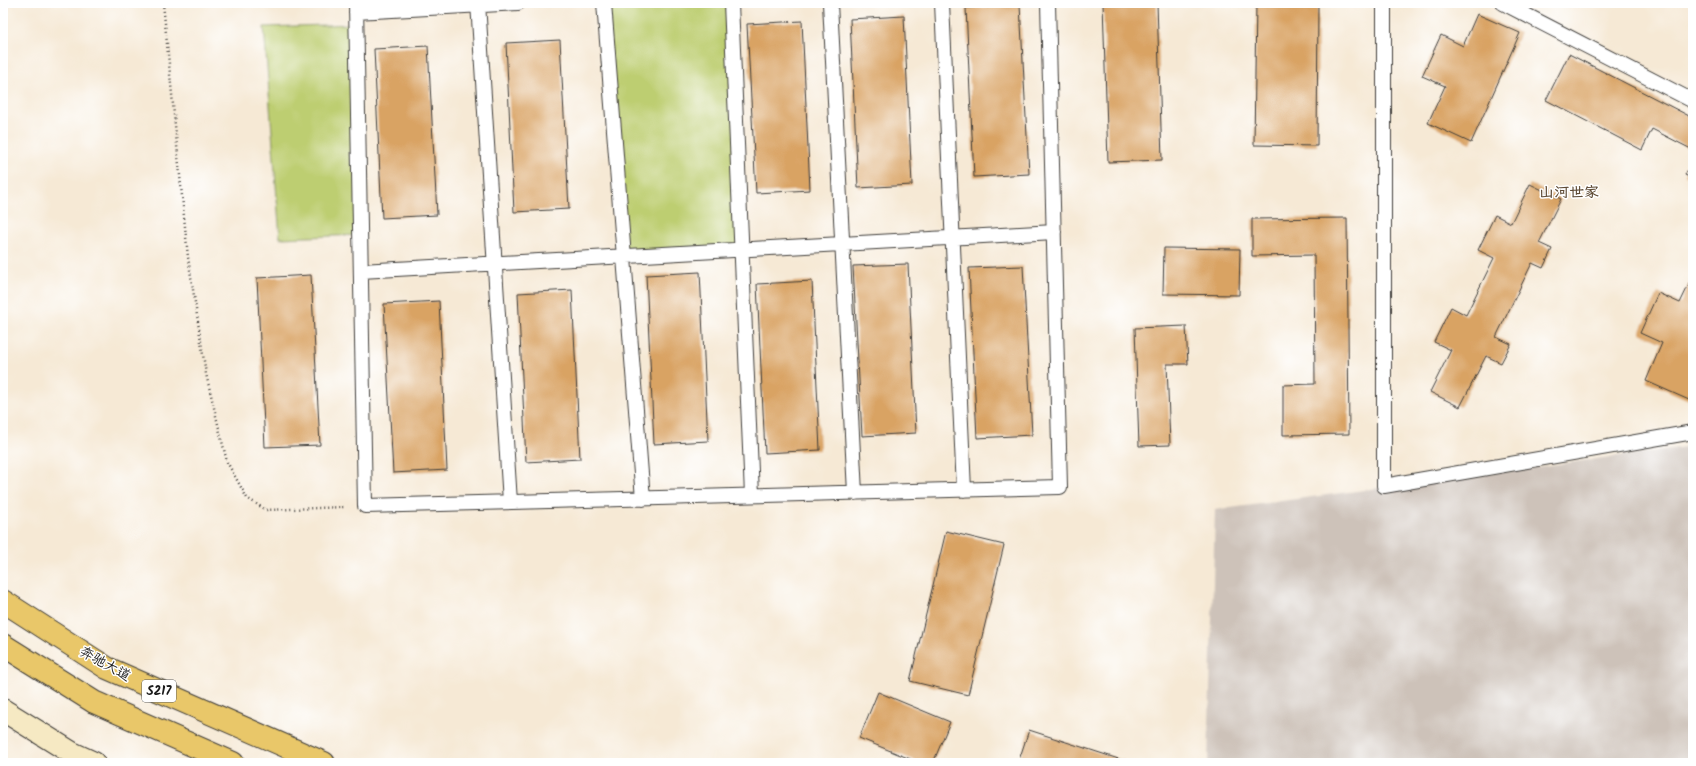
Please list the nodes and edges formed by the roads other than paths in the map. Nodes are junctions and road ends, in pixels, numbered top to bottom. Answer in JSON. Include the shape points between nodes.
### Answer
{"nodes":[{"id":1,"x":518,"y":3,"type":"edge"},
{"id":2,"x":604,"y":3,"type":"edge"},
{"id":3,"x":731,"y":3,"type":"edge"},
{"id":4,"x":830,"y":3,"type":"edge"},
{"id":5,"x":942,"y":3,"type":"edge"},
{"id":6,"x":1048,"y":3,"type":"edge"},
{"id":7,"x":1384,"y":3,"type":"edge"},
{"id":8,"x":1503,"y":3,"type":"edge"},
{"id":9,"x":478,"y":4,"type":"edge"},
{"id":10,"x":356,"y":7,"type":"edge"},
{"id":11,"x":1693,"y":101,"type":"edge"},
{"id":12,"x":1054,"y":232,"type":"junction"},
{"id":13,"x":953,"y":238,"type":"junction"},
{"id":14,"x":842,"y":244,"type":"junction"},
{"id":15,"x":742,"y":250,"type":"junction"},
{"id":16,"x":624,"y":256,"type":"junction"},
{"id":17,"x":494,"y":263,"type":"junction"},
{"id":18,"x":361,"y":271,"type":"junction"},
{"id":19,"x":1693,"y":432,"type":"edge"},
{"id":20,"x":964,"y":490,"type":"junction"},
{"id":21,"x":855,"y":493,"type":"junction"},
{"id":22,"x":752,"y":495,"type":"junction"},
{"id":23,"x":643,"y":499,"type":"junction"},
{"id":24,"x":510,"y":502,"type":"junction"},
{"id":25,"x":3,"y":600,"type":"edge"},
{"id":26,"x":3,"y":645,"type":"edge"},
{"id":27,"x":3,"y":710,"type":"edge"},
{"id":28,"x":94,"y":763,"type":"edge"},
{"id":29,"x":232,"y":763,"type":"edge"},
{"id":30,"x":324,"y":763,"type":"edge"}],
"edges":[{"from":1,"to":9,"type":"lane"},
{"from":2,"to":16,"type":"lane"},
{"from":3,"to":15,"type":"lane"},
{"from":4,"to":14,"type":"lane"},
{"from":5,"to":13,"type":"lane"},
{"from":6,"to":12,"type":"lane"},
{"from":7,"to":19,"type":"lane","via":[[1384,486]]},
{"from":8,"to":11,"type":"lane"},
{"from":9,"to":10,"type":"lane"},
{"from":9,"to":17,"type":"lane"},
{"from":10,"to":18,"type":"lane"},
{"from":12,"to":13,"type":"lane"},
{"from":12,"to":20,"type":"lane","via":[[1060,487]]},
{"from":13,"to":14,"type":"lane"},
{"from":13,"to":20,"type":"lane"},
{"from":14,"to":15,"type":"lane"},
{"from":14,"to":21,"type":"lane"},
{"from":15,"to":16,"type":"lane"},
{"from":15,"to":22,"type":"lane"},
{"from":16,"to":17,"type":"lane"},
{"from":16,"to":23,"type":"lane"},
{"from":17,"to":18,"type":"lane"},
{"from":17,"to":24,"type":"lane"},
{"from":18,"to":24,"type":"lane","via":[[365,506]]},
{"from":20,"to":21,"type":"lane"},
{"from":21,"to":22,"type":"lane"},
{"from":22,"to":23,"type":"lane"},
{"from":23,"to":24,"type":"lane"},
{"from":25,"to":30,"type":"main road","name":"奔驰大道","number":"S217","via":[[107,668]]},
{"from":26,"to":29,"type":"main road","number":"S217","via":[[94,702]]},
{"from":27,"to":28,"type":"street","via":[[72,753]]}]}
